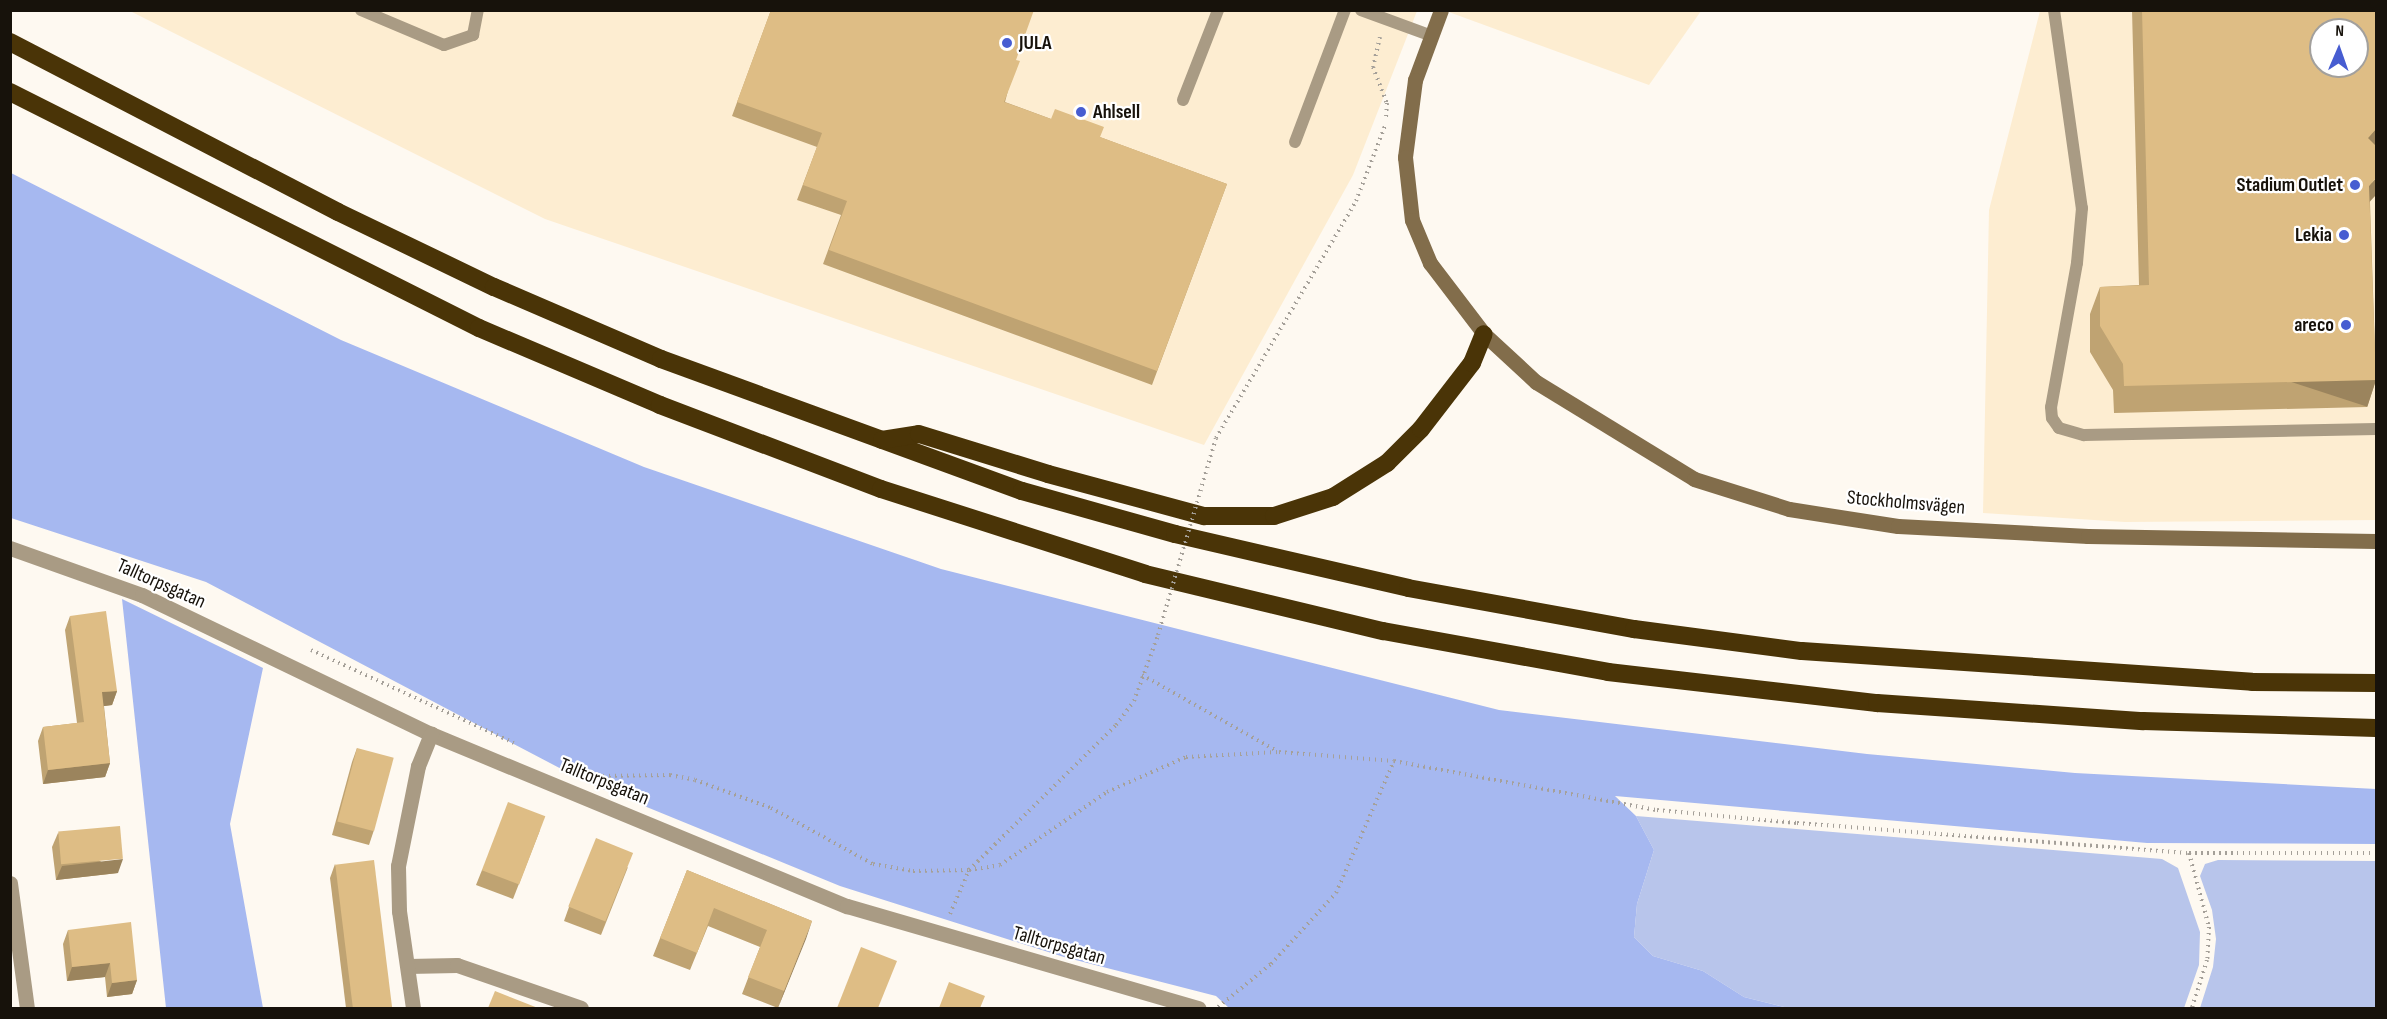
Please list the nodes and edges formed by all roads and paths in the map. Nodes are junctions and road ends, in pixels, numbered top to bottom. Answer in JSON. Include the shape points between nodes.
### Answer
{"nodes":[{"id":1,"x":361,"y":10,"type":"edge"},
{"id":2,"x":478,"y":10,"type":"edge"},
{"id":3,"x":1218,"y":10,"type":"edge"},
{"id":4,"x":1345,"y":10,"type":"edge"},
{"id":5,"x":1361,"y":10,"type":"edge"},
{"id":6,"x":1441,"y":10,"type":"edge"},
{"id":7,"x":2054,"y":10,"type":"edge"},
{"id":8,"x":1432,"y":36,"type":"junction"},
{"id":9,"x":10,"y":42,"type":"edge"},
{"id":10,"x":1375,"y":51,"type":"dead end"},
{"id":11,"x":10,"y":92,"type":"edge"},
{"id":12,"x":1183,"y":100,"type":"dead end"},
{"id":13,"x":1295,"y":142,"type":"dead end"},
{"id":14,"x":1484,"y":334,"type":"junction"},
{"id":15,"x":2376,"y":429,"type":"edge"},
{"id":16,"x":880,"y":441,"type":"junction"},
{"id":17,"x":2376,"y":541,"type":"edge"},
{"id":18,"x":10,"y":548,"type":"edge"},
{"id":19,"x":1142,"y":675,"type":"junction"},
{"id":20,"x":2376,"y":683,"type":"edge"},
{"id":21,"x":2376,"y":728,"type":"edge"},
{"id":22,"x":431,"y":734,"type":"junction"},
{"id":23,"x":1279,"y":752,"type":"junction"},
{"id":24,"x":1394,"y":761,"type":"junction"},
{"id":25,"x":597,"y":776,"type":"dead end"},
{"id":26,"x":2189,"y":853,"type":"junction"},
{"id":27,"x":2376,"y":853,"type":"edge"},
{"id":28,"x":969,"y":870,"type":"junction"},
{"id":29,"x":10,"y":883,"type":"edge"},
{"id":30,"x":941,"y":933,"type":"junction"},
{"id":31,"x":408,"y":966,"type":"junction"},
{"id":32,"x":27,"y":1008,"type":"edge"},
{"id":33,"x":413,"y":1008,"type":"edge"},
{"id":34,"x":581,"y":1008,"type":"edge"},
{"id":35,"x":1199,"y":1008,"type":"edge"},
{"id":36,"x":1216,"y":1008,"type":"edge"},
{"id":37,"x":2192,"y":1008,"type":"edge"}],
"edges":[{"from":1,"to":2,"type":"lane","via":[[444,45],[472,35]]},
{"from":3,"to":12,"type":"lane"},
{"from":4,"to":13,"type":"lane"},
{"from":5,"to":8,"type":"lane"},
{"from":6,"to":8,"type":"street","name":"Stockholmsvägen"},
{"from":7,"to":15,"type":"lane","via":[[2082,208],[2077,263],[2051,407],[2055,423],[2084,435]]},
{"from":8,"to":14,"type":"street","name":"Stockholmsvägen","via":[[1407,115],[1405,157],[1412,220],[1430,263],[1457,304]]},
{"from":9,"to":16,"type":"highway","via":[[338,212],[494,287],[661,359]]},
{"from":10,"to":19,"type":"path","bridge":true,"via":[[1373,67],[1387,103],[1376,158],[1356,201],[1216,438],[1158,635]]},
{"from":11,"to":21,"type":"highway","via":[[489,332],[660,405],[881,489],[1146,574],[1383,631],[1608,672],[1877,703],[2143,720]]},
{"from":14,"to":16,"type":"highway","via":[[1472,363],[1421,429],[1387,463],[1333,497],[1274,516],[1226,517],[1178,510],[919,434]]},
{"from":14,"to":17,"type":"street","name":"Stockholmsvägen","via":[[1536,382],[1694,479],[1789,509],[1898,526],[2088,536]]},
{"from":16,"to":20,"type":"highway","via":[[1022,491],[1204,541],[1408,588],[1634,629],[1802,651],[2059,670],[2252,682]]},
{"from":18,"to":22,"type":"street","name":"Talltorpsgatan","via":[[142,595]]},
{"from":19,"to":23,"type":"path"},
{"from":19,"to":28,"type":"path","via":[[1134,701],[1116,725]]},
{"from":22,"to":30,"type":"street","name":"Talltorpsgatan","via":[[847,906]]},
{"from":22,"to":31,"type":"street","via":[[418,766],[398,867],[399,911]]},
{"from":23,"to":24,"type":"path"},
{"from":23,"to":28,"type":"path","via":[[1186,757],[1147,771],[1062,820],[1000,865]]},
{"from":24,"to":26,"type":"path","via":[[1656,810]]},
{"from":24,"to":36,"type":"path","via":[[1336,893],[1271,964]]},
{"from":25,"to":28,"type":"path","via":[[670,776],[694,780],[771,807],[873,864],[913,871]]},
{"from":26,"to":27,"type":"path"},
{"from":26,"to":37,"type":"path","via":[[2209,927],[2208,960]]},
{"from":28,"to":30,"type":"path"},
{"from":29,"to":32,"type":"street"},
{"from":30,"to":35,"type":"street","name":"Talltorpsgatan"},
{"from":31,"to":33,"type":"street"},
{"from":31,"to":34,"type":"street","via":[[457,964]]}]}
